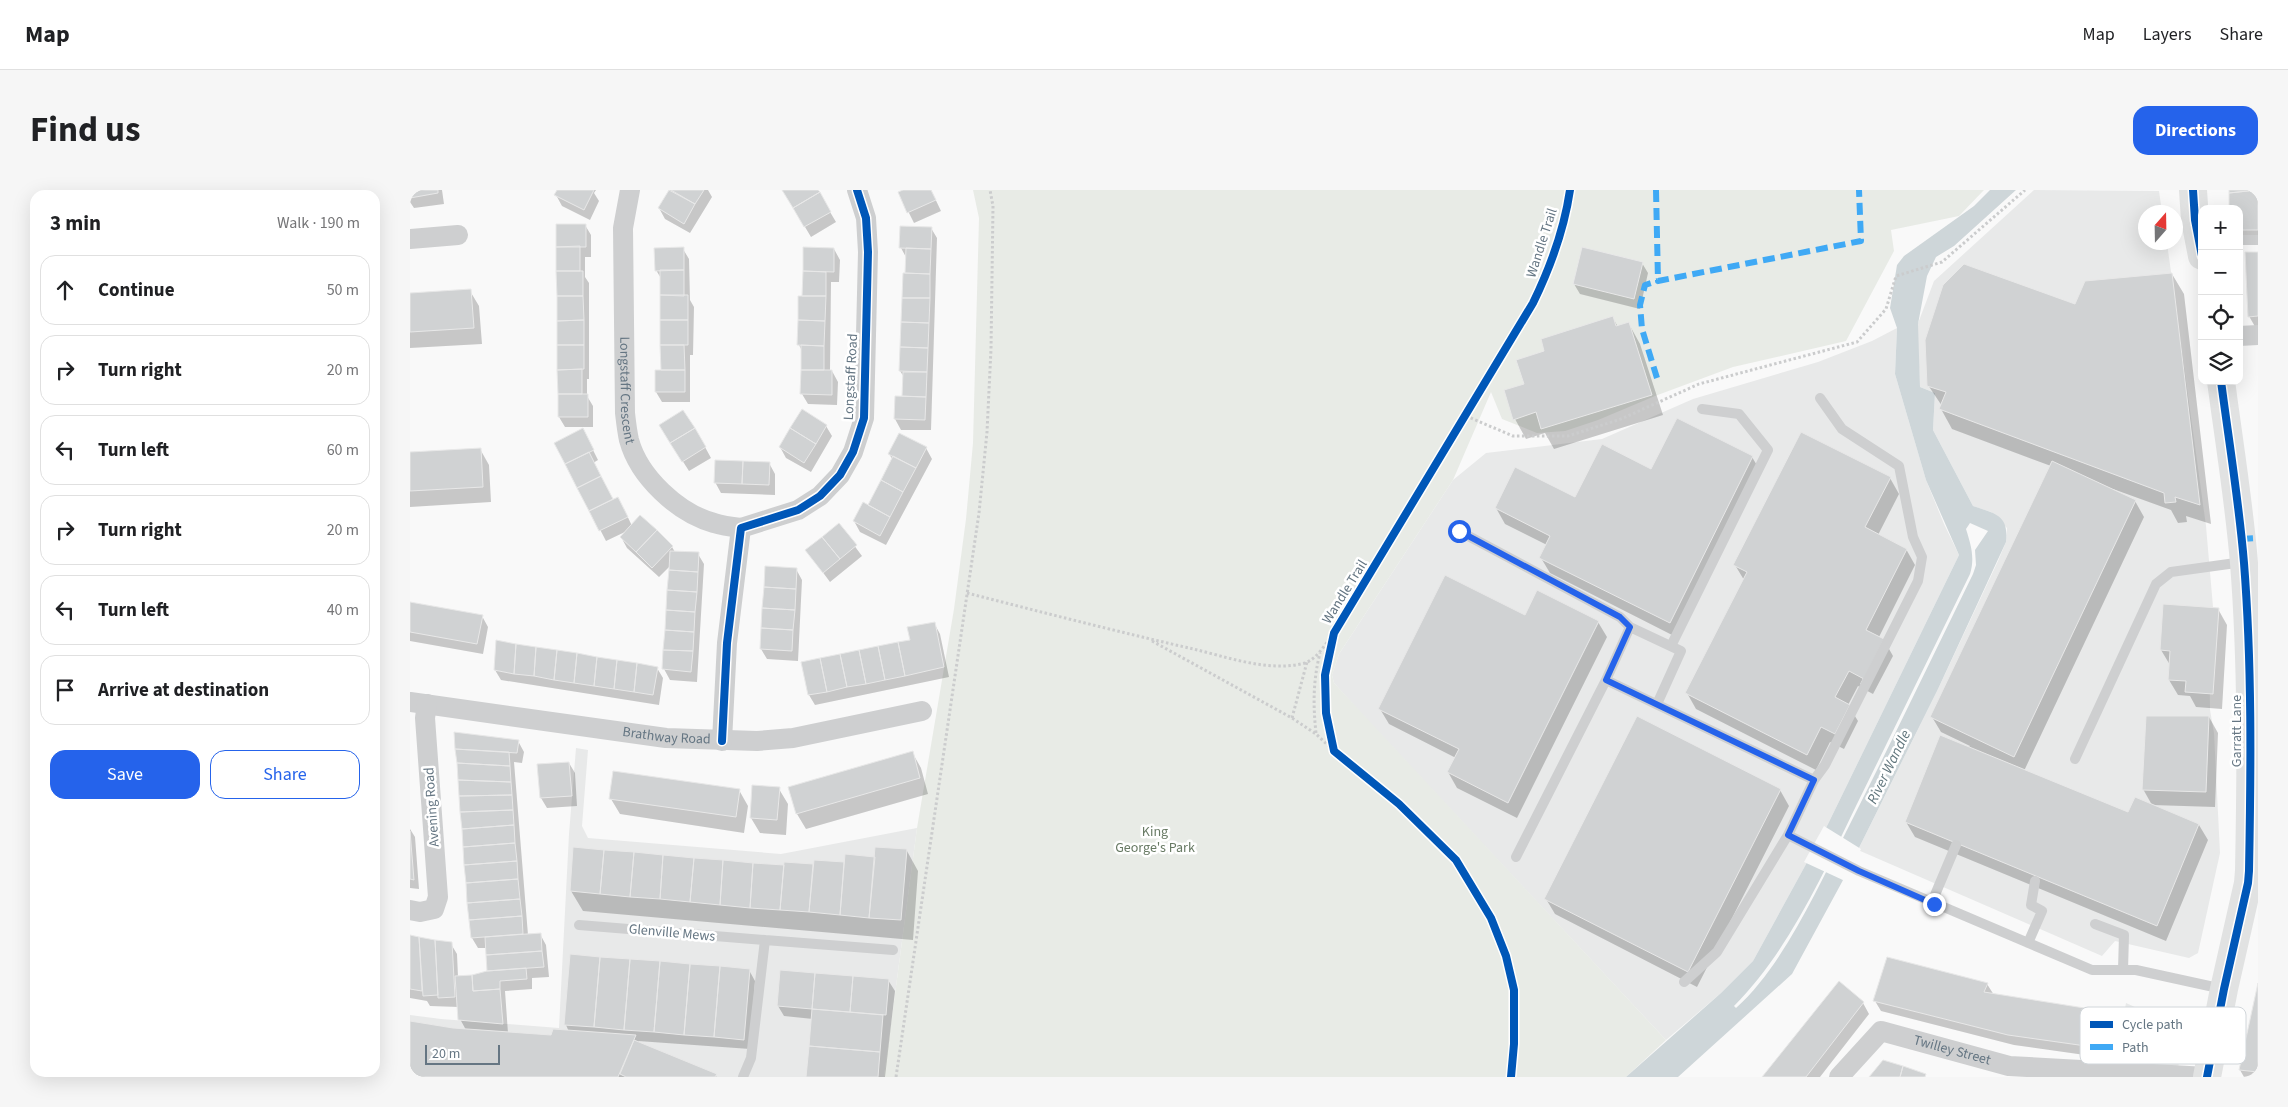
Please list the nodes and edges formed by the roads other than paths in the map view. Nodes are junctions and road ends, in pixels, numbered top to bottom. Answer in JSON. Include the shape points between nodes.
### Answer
{"nodes":[{"id":1,"x":630,"y":190,"type":"edge"},
{"id":2,"x":857,"y":190,"type":"edge"},
{"id":3,"x":2193,"y":190,"type":"edge"},
{"id":4,"x":2198,"y":234,"type":"edge"},
{"id":5,"x":458,"y":235,"type":"dead end"},
{"id":6,"x":410,"y":239,"type":"edge"},
{"id":7,"x":2243,"y":240,"type":"edge"},
{"id":8,"x":2258,"y":240,"type":"edge"},
{"id":9,"x":2258,"y":335,"type":"edge"},
{"id":10,"x":2243,"y":336,"type":"edge"},
{"id":11,"x":2222,"y":385,"type":"edge"},
{"id":12,"x":1820,"y":398,"type":"dead end"},
{"id":13,"x":1702,"y":409,"type":"dead end"},
{"id":14,"x":741,"y":528,"type":"junction"},
{"id":15,"x":1459,"y":531,"type":"dead end"},
{"id":16,"x":2244,"y":562,"type":"junction"},
{"id":17,"x":1630,"y":627,"type":"junction"},
{"id":18,"x":1670,"y":646,"type":"junction"},
{"id":19,"x":1606,"y":680,"type":"junction"},
{"id":20,"x":418,"y":703,"type":"edge"},
{"id":21,"x":1657,"y":704,"type":"junction"},
{"id":22,"x":922,"y":711,"type":"dead end"},
{"id":23,"x":722,"y":740,"type":"junction"},
{"id":24,"x":2075,"y":759,"type":"dead end"},
{"id":25,"x":1814,"y":780,"type":"junction"},
{"id":26,"x":1788,"y":835,"type":"junction"},
{"id":27,"x":1956,"y":845,"type":"dead end"},
{"id":28,"x":1516,"y":857,"type":"dead end"},
{"id":29,"x":2035,"y":881,"type":"dead end"},
{"id":30,"x":2253,"y":883,"type":"edge"},
{"id":31,"x":1932,"y":902,"type":"junction"},
{"id":32,"x":410,"y":910,"type":"edge"},
{"id":33,"x":2095,"y":924,"type":"dead end"},
{"id":34,"x":580,"y":925,"type":"dead end"},
{"id":35,"x":765,"y":940,"type":"junction"},
{"id":36,"x":2028,"y":943,"type":"junction"},
{"id":37,"x":893,"y":950,"type":"dead end"},
{"id":38,"x":2124,"y":970,"type":"junction"},
{"id":39,"x":1684,"y":982,"type":"dead end"},
{"id":40,"x":2224,"y":989,"type":"junction"},
{"id":41,"x":2221,"y":1007,"type":"edge"},
{"id":42,"x":2210,"y":1064,"type":"edge"},
{"id":43,"x":1986,"y":1069,"type":"edge"},
{"id":44,"x":743,"y":1077,"type":"edge"},
{"id":45,"x":1839,"y":1077,"type":"edge"},
{"id":46,"x":2207,"y":1077,"type":"edge"}],
"edges":[{"from":1,"to":14,"type":"street","name":"Longstaff Crescent","via":[[623,228],[625,413],[629,440],[639,462],[672,500],[714,523]]},
{"from":2,"to":14,"type":"street","name":"Longstaff Road","via":[[866,218],[868,252],[862,427],[840,475],[820,496],[798,510]]},
{"from":3,"to":4,"type":"main road"},
{"from":5,"to":6,"type":"street"},
{"from":7,"to":8,"type":"lane"},
{"from":9,"to":10,"type":"street"},
{"from":11,"to":16,"type":"main road","name":"Garratt Lane"},
{"from":12,"to":25,"type":"lane","via":[[1842,429],[1898,466],[1913,537],[1922,557],[1918,581],[1829,757]]},
{"from":13,"to":18,"type":"lane","via":[[1738,414],[1768,450]]},
{"from":14,"to":23,"type":"street","via":[[727,643]]},
{"from":15,"to":17,"type":"lane","via":[[1620,617]]},
{"from":16,"to":24,"type":"lane","via":[[2171,572],[2156,584]]},
{"from":16,"to":30,"type":"main road","name":"Garratt Lane"},
{"from":17,"to":18,"type":"lane"},
{"from":17,"to":19,"type":"lane"},
{"from":18,"to":21,"type":"lane","via":[[1682,651]]},
{"from":19,"to":21,"type":"lane"},
{"from":19,"to":28,"type":"lane"},
{"from":20,"to":23,"type":"street","name":"Brathway Road","via":[[666,738]]},
{"from":20,"to":32,"type":"street","name":"Avening Road","via":[[425,718],[438,897],[434,909]]},
{"from":21,"to":25,"type":"lane"},
{"from":22,"to":23,"type":"street","name":"Brathway Road","via":[[793,738]]},
{"from":25,"to":26,"type":"lane"},
{"from":26,"to":31,"type":"lane","via":[[1859,871]]},
{"from":26,"to":39,"type":"lane","via":[[1717,952]]},
{"from":27,"to":31,"type":"lane"},
{"from":29,"to":36,"type":"lane","via":[[2030,905],[2042,911]]},
{"from":30,"to":40,"type":"main road","name":"Garratt Lane"},
{"from":31,"to":36,"type":"lane"},
{"from":33,"to":38,"type":"lane","via":[[2124,935]]},
{"from":34,"to":35,"type":"lane","name":"Glenville Mews"},
{"from":35,"to":37,"type":"lane","name":"Glenville Mews"},
{"from":35,"to":44,"type":"lane","via":[[751,1058]]},
{"from":36,"to":38,"type":"lane","via":[[2092,970]]},
{"from":38,"to":40,"type":"lane"},
{"from":40,"to":41,"type":"main road","name":"Garratt Lane"},
{"from":42,"to":46,"type":"main road","name":"Garratt Lane"},
{"from":43,"to":45,"type":"street","name":"Twilley Street","via":[[1880,1031]]},
{"from":43,"to":46,"type":"street","name":"Twilley Street","via":[[2009,1066]]}]}
